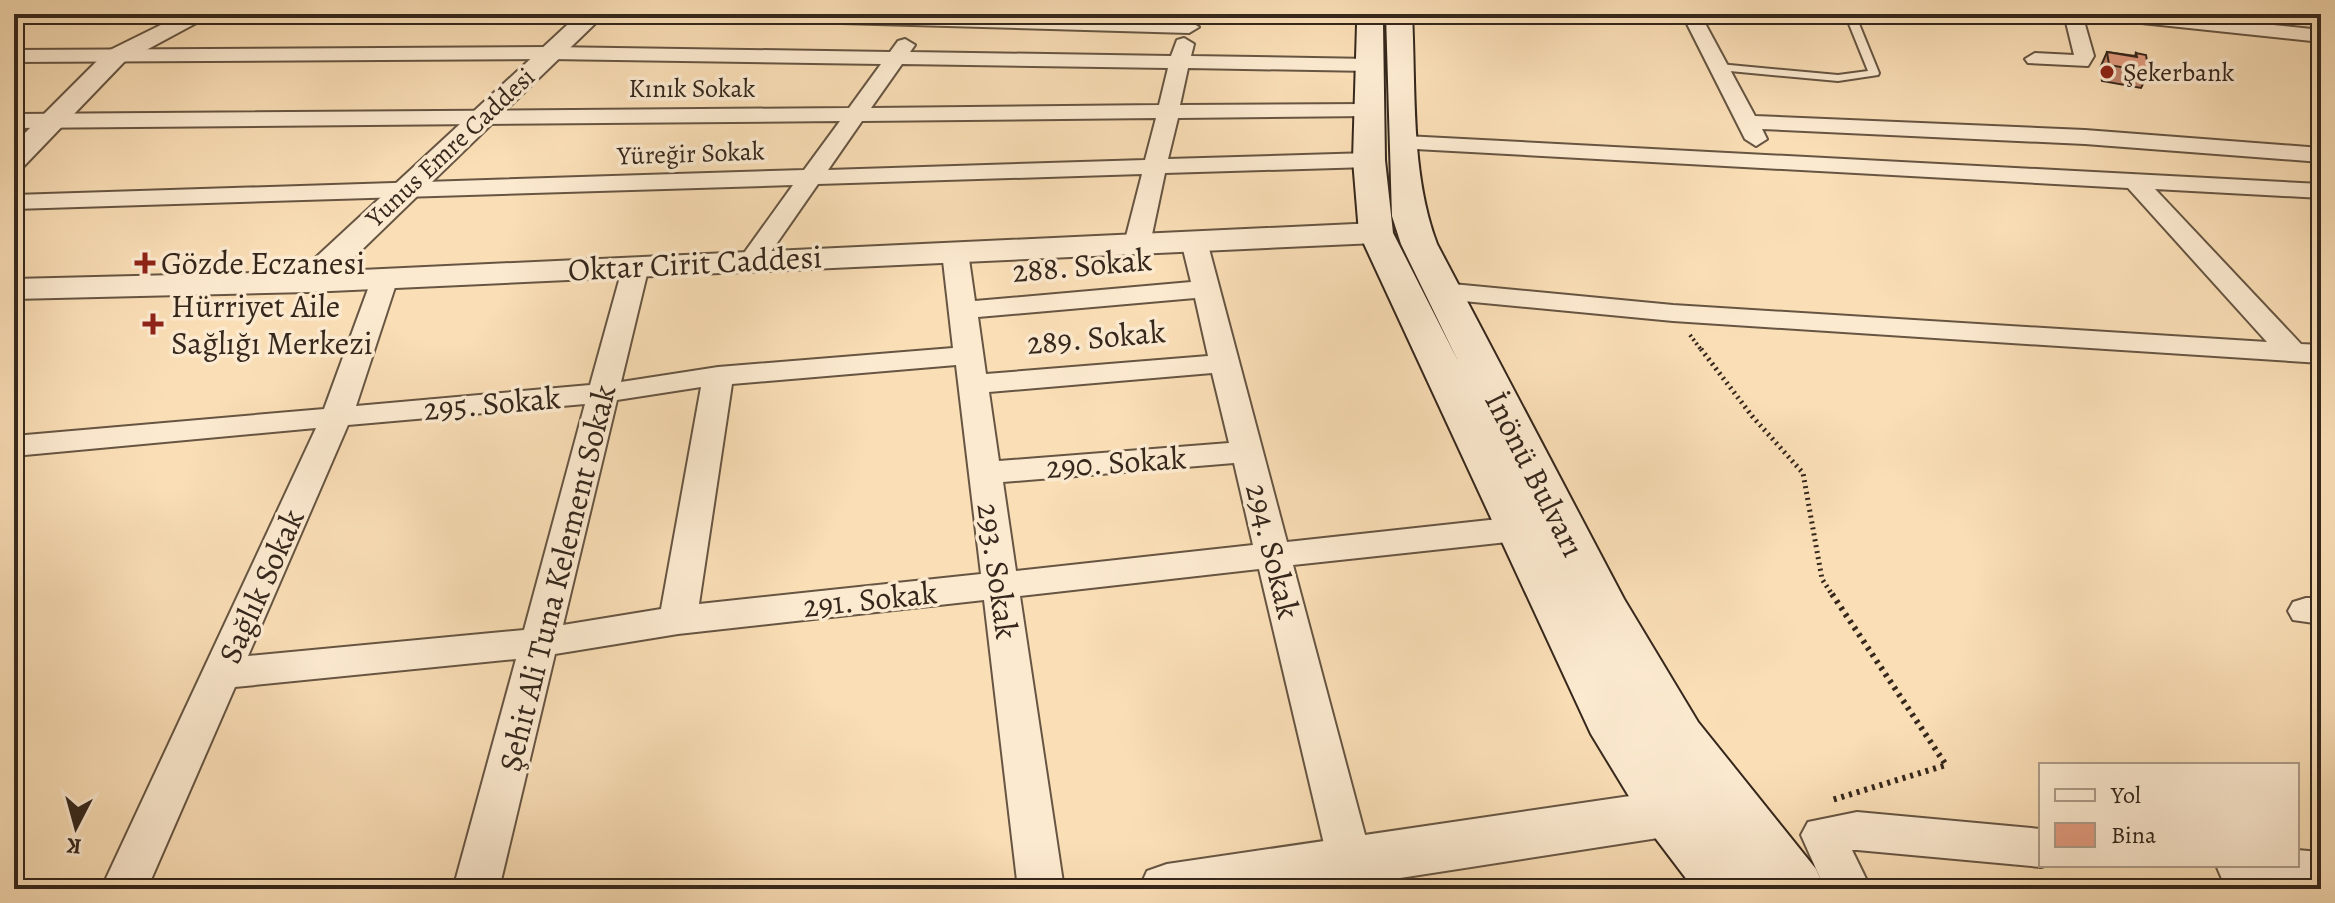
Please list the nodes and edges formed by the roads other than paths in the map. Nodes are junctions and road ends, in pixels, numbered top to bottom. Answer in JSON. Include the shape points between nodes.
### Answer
{"nodes":[{"id":1,"x":201,"y":14,"type":"edge"},
{"id":2,"x":593,"y":14,"type":"edge"},
{"id":3,"x":739,"y":14,"type":"edge"},
{"id":4,"x":1368,"y":14,"type":"edge"},
{"id":5,"x":1399,"y":14,"type":"edge"},
{"id":6,"x":1691,"y":14,"type":"edge"},
{"id":7,"x":1850,"y":14,"type":"edge"},
{"id":8,"x":2073,"y":14,"type":"edge"},
{"id":9,"x":2113,"y":14,"type":"edge"},
{"id":10,"x":925,"y":16,"type":"edge"},
{"id":11,"x":1192,"y":20,"type":"edge"},
{"id":12,"x":2321,"y":36,"type":"edge"},
{"id":13,"x":550,"y":53,"type":"junction"},
{"id":14,"x":14,"y":56,"type":"edge"},
{"id":15,"x":115,"y":57,"type":"junction"},
{"id":16,"x":895,"y":59,"type":"junction"},
{"id":17,"x":2035,"y":59,"type":"dead end"},
{"id":18,"x":1180,"y":63,"type":"junction"},
{"id":19,"x":1371,"y":65,"type":"junction"},
{"id":20,"x":1719,"y":67,"type":"junction"},
{"id":21,"x":1369,"y":110,"type":"junction"},
{"id":22,"x":1168,"y":113,"type":"junction"},
{"id":23,"x":855,"y":116,"type":"junction"},
{"id":24,"x":481,"y":117,"type":"junction"},
{"id":25,"x":14,"y":121,"type":"edge"},
{"id":26,"x":52,"y":121,"type":"junction"},
{"id":27,"x":1747,"y":122,"type":"junction"},
{"id":28,"x":1387,"y":152,"type":"junction"},
{"id":29,"x":2321,"y":155,"type":"edge"},
{"id":30,"x":14,"y":160,"type":"edge"},
{"id":31,"x":1768,"y":163,"type":"junction"},
{"id":32,"x":1155,"y":167,"type":"junction"},
{"id":33,"x":811,"y":177,"type":"junction"},
{"id":34,"x":2136,"y":183,"type":"junction"},
{"id":35,"x":404,"y":190,"type":"junction"},
{"id":36,"x":2321,"y":191,"type":"edge"},
{"id":37,"x":14,"y":202,"type":"edge"},
{"id":38,"x":1376,"y":233,"type":"junction"},
{"id":39,"x":1194,"y":241,"type":"junction"},
{"id":40,"x":1137,"y":244,"type":"junction"},
{"id":41,"x":955,"y":252,"type":"junction"},
{"id":42,"x":752,"y":260,"type":"junction"},
{"id":43,"x":636,"y":266,"type":"junction"},
{"id":44,"x":385,"y":278,"type":"junction"},
{"id":45,"x":309,"y":282,"type":"junction"},
{"id":46,"x":14,"y":289,"type":"edge"},
{"id":47,"x":1206,"y":289,"type":"junction"},
{"id":48,"x":1442,"y":291,"type":"junction"},
{"id":49,"x":963,"y":310,"type":"junction"},
{"id":50,"x":2292,"y":352,"type":"junction"},
{"id":51,"x":2321,"y":354,"type":"edge"},
{"id":52,"x":1225,"y":363,"type":"junction"},
{"id":53,"x":971,"y":370,"type":"junction"},
{"id":54,"x":718,"y":376,"type":"junction"},
{"id":55,"x":605,"y":393,"type":"junction"},
{"id":56,"x":337,"y":416,"type":"junction"},
{"id":57,"x":14,"y":446,"type":"edge"},
{"id":58,"x":1248,"y":452,"type":"junction"},
{"id":59,"x":985,"y":473,"type":"junction"},
{"id":60,"x":1517,"y":529,"type":"junction"},
{"id":61,"x":1274,"y":555,"type":"junction"},
{"id":62,"x":1000,"y":585,"type":"junction"},
{"id":63,"x":678,"y":620,"type":"junction"},
{"id":64,"x":542,"y":642,"type":"junction"},
{"id":65,"x":223,"y":673,"type":"junction"},
{"id":66,"x":1671,"y":813,"type":"junction"},
{"id":67,"x":2039,"y":848,"type":"edge"},
{"id":68,"x":1350,"y":861,"type":"junction"},
{"id":69,"x":2262,"y":867,"type":"edge"},
{"id":70,"x":2321,"y":872,"type":"edge"},
{"id":71,"x":124,"y":889,"type":"edge"},
{"id":72,"x":476,"y":889,"type":"edge"},
{"id":73,"x":1041,"y":889,"type":"edge"},
{"id":74,"x":1167,"y":889,"type":"edge"},
{"id":75,"x":1731,"y":889,"type":"edge"},
{"id":76,"x":1794,"y":889,"type":"edge"},
{"id":77,"x":1848,"y":889,"type":"edge"}],
"edges":[{"from":1,"to":15,"type":"street"},
{"from":2,"to":13,"type":"street","name":"Yunus Emre Caddesi"},
{"from":3,"to":10,"type":"street"},
{"from":4,"to":19,"type":"main road","name":"İnönü Bulvarı"},
{"from":5,"to":28,"type":"main road","name":"İnönü Bulvarı"},
{"from":6,"to":20,"type":"street"},
{"from":7,"to":20,"type":"lane","via":[[1874,73],[1838,78]]},
{"from":8,"to":17,"type":"street","via":[[2081,62]]},
{"from":9,"to":12,"type":"street"},
{"from":10,"to":11,"type":"street"},
{"from":10,"to":16,"type":"street"},
{"from":11,"to":18,"type":"street"},
{"from":13,"to":15,"type":"street"},
{"from":13,"to":16,"type":"street"},
{"from":13,"to":24,"type":"street","name":"Yunus Emre Caddesi"},
{"from":14,"to":15,"type":"street"},
{"from":15,"to":26,"type":"street"},
{"from":16,"to":18,"type":"street"},
{"from":16,"to":23,"type":"street"},
{"from":18,"to":19,"type":"street"},
{"from":18,"to":22,"type":"street"},
{"from":19,"to":21,"type":"main road","name":"İnönü Bulvarı"},
{"from":20,"to":27,"type":"street"},
{"from":21,"to":22,"type":"street","name":"Kınık Sokak"},
{"from":21,"to":28,"type":"main road","name":"İnönü Bulvarı"},
{"from":22,"to":23,"type":"street","name":"Kınık Sokak"},
{"from":22,"to":32,"type":"street"},
{"from":23,"to":24,"type":"street","name":"Kınık Sokak"},
{"from":23,"to":33,"type":"street"},
{"from":24,"to":26,"type":"street","name":"Kınık Sokak"},
{"from":24,"to":35,"type":"street","name":"Yunus Emre Caddesi"},
{"from":25,"to":26,"type":"street","name":"Kınık Sokak"},
{"from":26,"to":30,"type":"street"},
{"from":27,"to":29,"type":"street","via":[[2072,136]]},
{"from":27,"to":31,"type":"street"},
{"from":28,"to":31,"type":"street","name":"Yüreğir Sokak"},
{"from":28,"to":32,"type":"street","name":"Yüreğir Sokak"},
{"from":28,"to":38,"type":"main road","name":"İnönü Bulvarı"},
{"from":28,"to":48,"type":"main road","name":"İnönü Bulvarı"},
{"from":31,"to":34,"type":"street","name":"Yüreğir Sokak"},
{"from":32,"to":33,"type":"street","name":"Yüreğir Sokak"},
{"from":32,"to":40,"type":"street"},
{"from":33,"to":35,"type":"street","name":"Yüreğir Sokak"},
{"from":33,"to":42,"type":"street"},
{"from":34,"to":36,"type":"street","name":"Yüreğir Sokak"},
{"from":34,"to":50,"type":"street"},
{"from":35,"to":37,"type":"street","name":"Yüreğir Sokak"},
{"from":35,"to":45,"type":"street","name":"Yunus Emre Caddesi"},
{"from":38,"to":39,"type":"street","name":"Oktar Cirit Caddesi"},
{"from":38,"to":60,"type":"main road","name":"İnönü Bulvarı"},
{"from":39,"to":40,"type":"street","name":"Oktar Cirit Caddesi"},
{"from":39,"to":47,"type":"street","name":"294. Sokak"},
{"from":40,"to":41,"type":"street","name":"Oktar Cirit Caddesi"},
{"from":41,"to":42,"type":"street","name":"Oktar Cirit Caddesi"},
{"from":41,"to":49,"type":"street","name":"293. Sokak"},
{"from":42,"to":43,"type":"street","name":"Oktar Cirit Caddesi"},
{"from":43,"to":44,"type":"street","name":"Oktar Cirit Caddesi"},
{"from":43,"to":55,"type":"street","name":"Şehit Ali Tuna Kelement Sokak"},
{"from":44,"to":45,"type":"street","name":"Oktar Cirit Caddesi"},
{"from":44,"to":56,"type":"street","name":"Sağlık Sokak"},
{"from":45,"to":46,"type":"street","name":"Oktar Cirit Caddesi"},
{"from":47,"to":49,"type":"street","name":"288. Sokak"},
{"from":47,"to":52,"type":"street","name":"294. Sokak"},
{"from":48,"to":50,"type":"street","via":[[1673,313]]},
{"from":48,"to":76,"type":"main road","name":"İnönü Bulvarı","via":[[1601,603],[1670,724],[1713,788]]},
{"from":49,"to":53,"type":"street","name":"293. Sokak"},
{"from":50,"to":51,"type":"street"},
{"from":52,"to":53,"type":"street","name":"289. Sokak"},
{"from":52,"to":58,"type":"street","name":"294. Sokak"},
{"from":53,"to":54,"type":"street","name":"295. Sokak"},
{"from":53,"to":59,"type":"street","name":"293. Sokak"},
{"from":54,"to":55,"type":"street","name":"295. Sokak"},
{"from":54,"to":63,"type":"street"},
{"from":55,"to":56,"type":"street","name":"295. Sokak"},
{"from":55,"to":64,"type":"street","name":"Şehit Ali Tuna Kelement Sokak"},
{"from":56,"to":57,"type":"street","name":"295. Sokak"},
{"from":56,"to":65,"type":"street","name":"Sağlık Sokak"},
{"from":58,"to":59,"type":"street","name":"290. Sokak"},
{"from":58,"to":61,"type":"street","name":"294. Sokak"},
{"from":59,"to":62,"type":"street","name":"293. Sokak"},
{"from":60,"to":61,"type":"street","name":"291. Sokak"},
{"from":60,"to":66,"type":"main road","name":"İnönü Bulvarı","via":[[1619,734]]},
{"from":61,"to":62,"type":"street","name":"291. Sokak"},
{"from":61,"to":68,"type":"street","name":"294. Sokak"},
{"from":62,"to":63,"type":"street","name":"291. Sokak"},
{"from":62,"to":73,"type":"street","name":"293. Sokak"},
{"from":63,"to":64,"type":"street","name":"291. Sokak"},
{"from":64,"to":65,"type":"street","name":"291. Sokak"},
{"from":64,"to":72,"type":"street","name":"Şehit Ali Tuna Kelement Sokak"},
{"from":65,"to":71,"type":"street","name":"Sağlık Sokak"},
{"from":66,"to":68,"type":"street"},
{"from":66,"to":75,"type":"main road","name":"İnönü Bulvarı"},
{"from":67,"to":77,"type":"street","via":[[1857,831],[1823,835]]},
{"from":68,"to":74,"type":"street"},
{"from":69,"to":70,"type":"street"}]}
